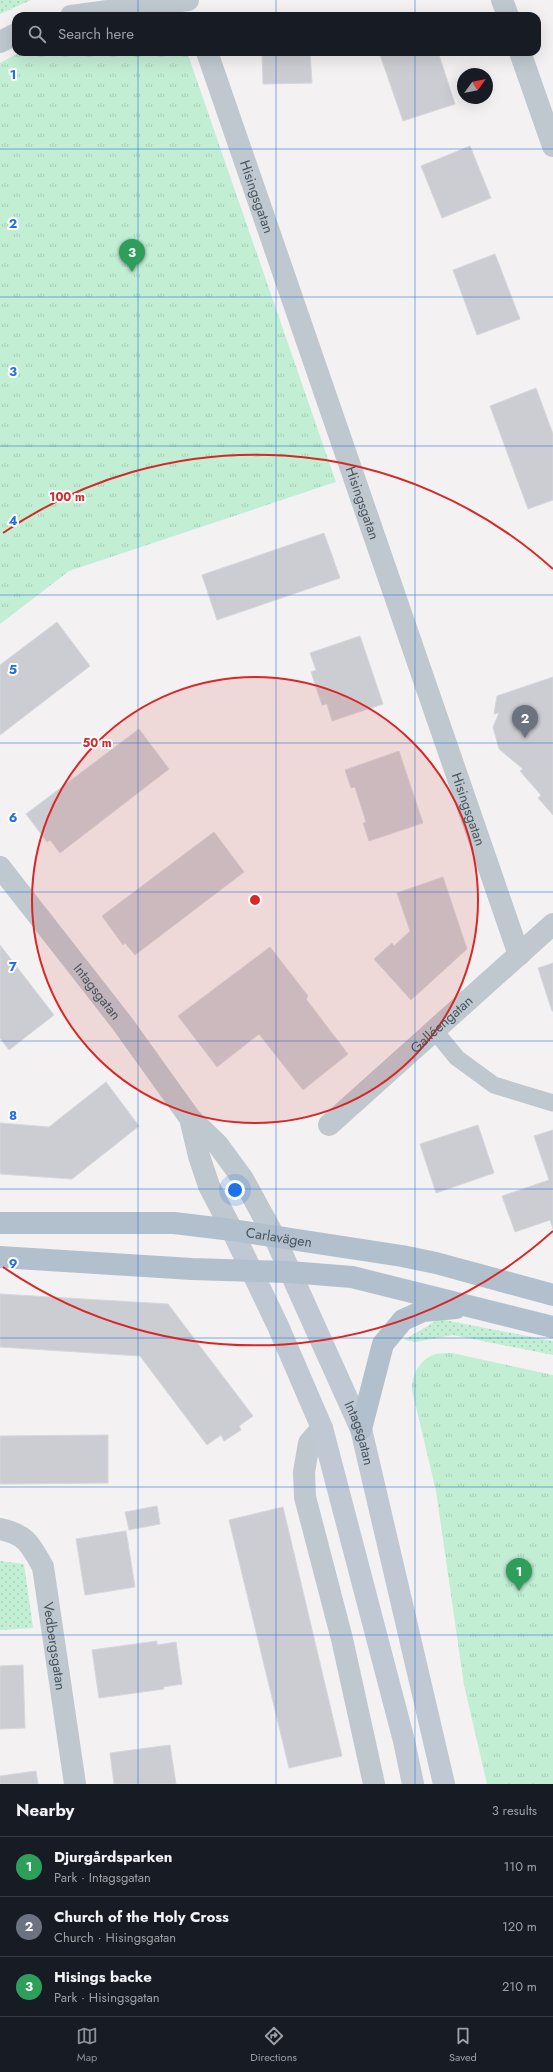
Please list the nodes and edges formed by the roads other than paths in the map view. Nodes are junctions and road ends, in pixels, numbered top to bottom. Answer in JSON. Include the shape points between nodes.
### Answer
{"nodes":[{"id":1,"x":188,"y":0,"type":"edge"},
{"id":2,"x":502,"y":0,"type":"edge"},
{"id":3,"x":100,"y":12,"type":"edge"},
{"id":4,"x":192,"y":12,"type":"edge"},
{"id":5,"x":506,"y":12,"type":"edge"},
{"id":6,"x":12,"y":36,"type":"edge"},
{"id":7,"x":0,"y":42,"type":"edge"},
{"id":8,"x":208,"y":56,"type":"edge"},
{"id":9,"x":521,"y":56,"type":"edge"},
{"id":10,"x":553,"y":146,"type":"edge"},
{"id":11,"x":0,"y":867,"type":"edge"},
{"id":12,"x":553,"y":924,"type":"edge"},
{"id":13,"x":519,"y":955,"type":"junction"},
{"id":14,"x":434,"y":1030,"type":"junction"},
{"id":15,"x":553,"y":1103,"type":"edge"},
{"id":16,"x":190,"y":1118,"type":"junction"},
{"id":17,"x":329,"y":1124,"type":"dead end"},
{"id":18,"x":0,"y":1223,"type":"edge"},
{"id":19,"x":232,"y":1230,"type":"junction"},
{"id":20,"x":274,"y":1236,"type":"junction"},
{"id":21,"x":0,"y":1257,"type":"edge"},
{"id":22,"x":253,"y":1270,"type":"junction"},
{"id":23,"x":289,"y":1272,"type":"junction"},
{"id":24,"x":553,"y":1295,"type":"edge"},
{"id":25,"x":476,"y":1307,"type":"junction"},
{"id":26,"x":553,"y":1327,"type":"edge"},
{"id":27,"x":322,"y":1428,"type":"junction"},
{"id":28,"x":361,"y":1429,"type":"junction"},
{"id":29,"x":0,"y":1529,"type":"edge"},
{"id":30,"x":75,"y":1784,"type":"edge"},
{"id":31,"x":374,"y":1784,"type":"edge"},
{"id":32,"x":413,"y":1784,"type":"edge"},
{"id":33,"x":444,"y":1784,"type":"edge"}],
"edges":[{"from":1,"to":3,"type":"street"},
{"from":1,"to":4,"type":"street"},
{"from":2,"to":5,"type":"street"},
{"from":6,"to":7,"type":"street"},
{"from":8,"to":13,"type":"street","name":"Hisingsgatan"},
{"from":9,"to":10,"type":"street"},
{"from":11,"to":16,"type":"street","name":"Intagsgatan","via":[[122,1023]]},
{"from":12,"to":13,"type":"street","name":"Galléengatan"},
{"from":13,"to":14,"type":"street","name":"Galléengatan"},
{"from":14,"to":15,"type":"lane","via":[[457,1058],[494,1085]]},
{"from":14,"to":17,"type":"street","name":"Galléengatan"},
{"from":16,"to":19,"type":"street","name":"Intagsgatan","via":[[209,1186]]},
{"from":16,"to":20,"type":"street","name":"Intagsgatan","via":[[218,1145],[243,1179]]},
{"from":18,"to":19,"type":"main road","name":"Carlavägen","via":[[174,1222]]},
{"from":19,"to":20,"type":"main road","name":"Carlavägen"},
{"from":19,"to":22,"type":"main road","name":"Intagsgatan"},
{"from":20,"to":23,"type":"main road","name":"Intagsgatan"},
{"from":20,"to":24,"type":"main road","name":"Carlavägen","via":[[429,1262]]},
{"from":21,"to":22,"type":"main road","via":[[192,1269]]},
{"from":22,"to":23,"type":"main road"},
{"from":22,"to":27,"type":"main road","name":"Intagsgatan"},
{"from":23,"to":25,"type":"main road","via":[[352,1277]]},
{"from":23,"to":28,"type":"main road","name":"Intagsgatan"},
{"from":25,"to":26,"type":"main road"},
{"from":25,"to":28,"type":"main road","via":[[423,1311],[403,1320],[383,1344]]},
{"from":27,"to":31,"type":"street","via":[[309,1443],[304,1472],[305,1497],[342,1639]]},
{"from":27,"to":32,"type":"main road","name":"Intagsgatan"},
{"from":28,"to":33,"type":"main road","name":"Intagsgatan"},
{"from":29,"to":30,"type":"street","name":"Vedbergsgatan","via":[[21,1535],[43,1567]]}]}
